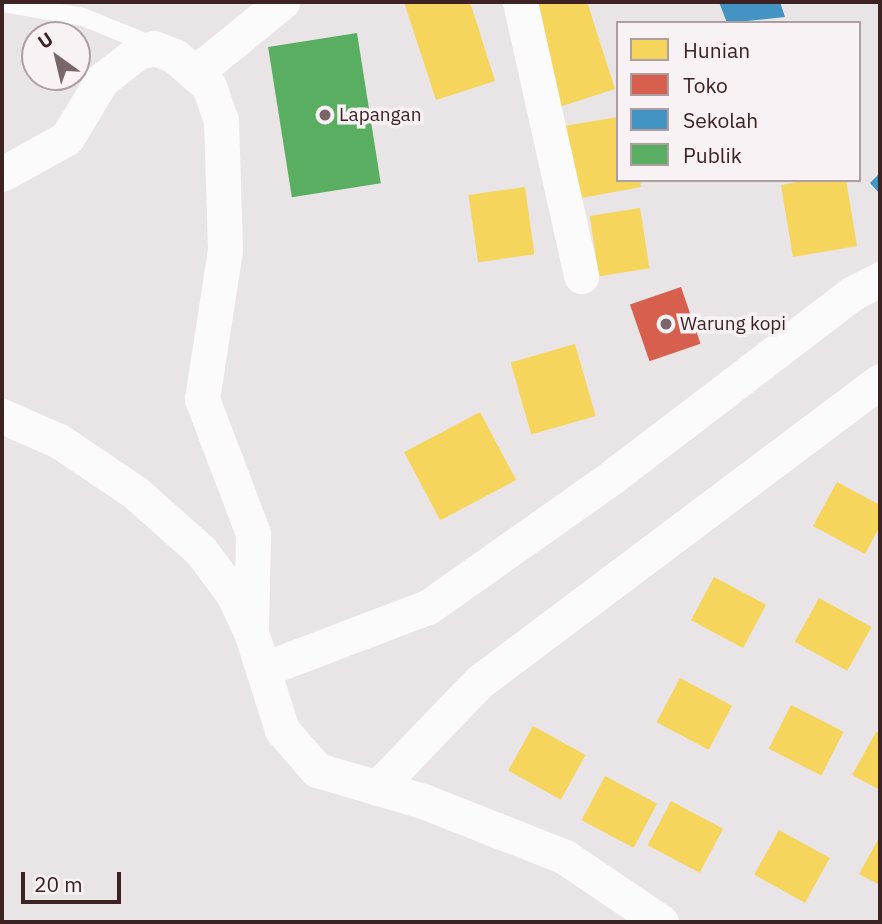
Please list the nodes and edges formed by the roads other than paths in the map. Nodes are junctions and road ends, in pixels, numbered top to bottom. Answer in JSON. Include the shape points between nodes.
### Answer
{"nodes":[{"id":1,"x":282,"y":2,"type":"edge"},
{"id":2,"x":520,"y":2,"type":"edge"},
{"id":3,"x":2,"y":4,"type":"edge"},
{"id":4,"x":154,"y":48,"type":"junction"},
{"id":5,"x":196,"y":72,"type":"junction"},
{"id":6,"x":2,"y":174,"type":"edge"},
{"id":7,"x":581,"y":276,"type":"dead end"},
{"id":8,"x":880,"y":279,"type":"edge"},
{"id":9,"x":880,"y":381,"type":"edge"},
{"id":10,"x":2,"y":416,"type":"edge"},
{"id":11,"x":251,"y":632,"type":"junction"},
{"id":12,"x":267,"y":668,"type":"junction"},
{"id":13,"x":377,"y":788,"type":"junction"},
{"id":14,"x":661,"y":922,"type":"edge"}],
"edges":[{"from":1,"to":5,"type":"street"},
{"from":2,"to":7,"type":"street"},
{"from":3,"to":4,"type":"lane","via":[[83,17]]},
{"from":4,"to":5,"type":"street"},
{"from":4,"to":6,"type":"street","via":[[116,63],[67,138]]},
{"from":5,"to":11,"type":"street","via":[[221,120],[225,172],[225,250],[202,399],[253,533]]},
{"from":8,"to":12,"type":"street","via":[[851,294],[612,477],[428,607]]},
{"from":9,"to":13,"type":"street","via":[[479,682]]},
{"from":10,"to":11,"type":"street","via":[[59,441],[178,528],[233,594]]},
{"from":11,"to":12,"type":"street"},
{"from":12,"to":13,"type":"street","via":[[282,730],[298,754],[331,777]]},
{"from":13,"to":14,"type":"street","via":[[565,857]]}]}
